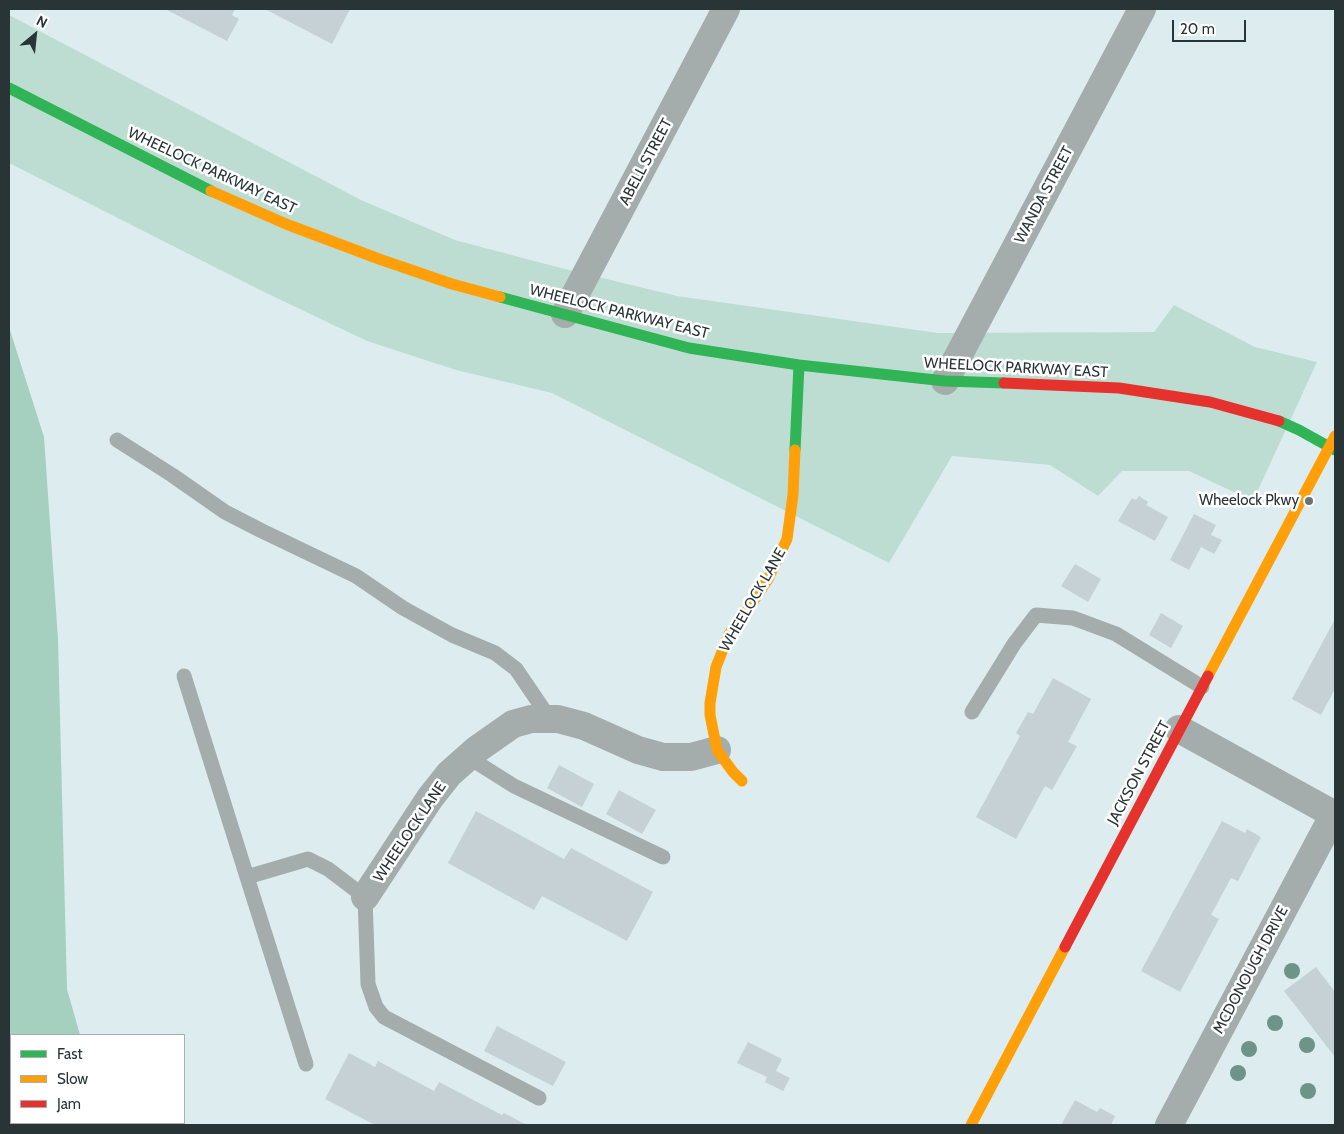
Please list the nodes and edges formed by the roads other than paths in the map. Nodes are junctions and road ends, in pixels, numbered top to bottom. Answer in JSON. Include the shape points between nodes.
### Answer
{"nodes":[{"id":1,"x":726,"y":9,"type":"edge"},
{"id":2,"x":1142,"y":9,"type":"edge"},
{"id":3,"x":13,"y":90,"type":"edge"},
{"id":4,"x":565,"y":314,"type":"junction"},
{"id":5,"x":799,"y":365,"type":"junction"},
{"id":6,"x":945,"y":381,"type":"junction"},
{"id":7,"x":1335,"y":436,"type":"edge"},
{"id":8,"x":116,"y":440,"type":"dead end"},
{"id":9,"x":1332,"y":449,"type":"edge"},
{"id":10,"x":184,"y":676,"type":"dead end"},
{"id":11,"x":1202,"y":687,"type":"junction"},
{"id":12,"x":972,"y":712,"type":"dead end"},
{"id":13,"x":550,"y":719,"type":"junction"},
{"id":14,"x":1179,"y":729,"type":"junction"},
{"id":15,"x":717,"y":750,"type":"junction"},
{"id":16,"x":468,"y":757,"type":"junction"},
{"id":17,"x":742,"y":781,"type":"dead end"},
{"id":18,"x":1335,"y":815,"type":"edge"},
{"id":19,"x":663,"y":857,"type":"dead end"},
{"id":20,"x":247,"y":876,"type":"junction"},
{"id":21,"x":365,"y":897,"type":"junction"},
{"id":22,"x":306,"y":1064,"type":"dead end"},
{"id":23,"x":540,"y":1098,"type":"dead end"},
{"id":24,"x":971,"y":1125,"type":"edge"},
{"id":25,"x":1169,"y":1125,"type":"edge"}],
"edges":[{"from":1,"to":4,"type":"street","name":"ABELL STREET"},
{"from":2,"to":6,"type":"street","name":"WANDA STREET"},
{"from":3,"to":4,"type":"street","name":"WHEELOCK PARKWAY EAST","via":[[204,188],[286,224],[443,281]]},
{"from":4,"to":5,"type":"street","name":"WHEELOCK PARKWAY EAST","via":[[689,348]]},
{"from":5,"to":6,"type":"street","name":"WHEELOCK PARKWAY EAST"},
{"from":5,"to":15,"type":"street","name":"WHEELOCK LANE","via":[[793,495],[787,539],[768,580],[729,634],[716,667],[710,715]]},
{"from":6,"to":9,"type":"street","name":"WHEELOCK PARKWAY EAST","via":[[1119,388],[1210,402],[1274,419]]},
{"from":7,"to":9,"type":"street","name":"JACKSON STREET"},
{"from":8,"to":13,"type":"lane","via":[[225,512],[356,576],[403,608],[452,635],[495,653],[516,669]]},
{"from":9,"to":11,"type":"street","name":"JACKSON STREET"},
{"from":10,"to":20,"type":"lane"},
{"from":11,"to":12,"type":"lane","via":[[1116,634],[1073,618],[1036,615]]},
{"from":11,"to":14,"type":"street","name":"JACKSON STREET"},
{"from":13,"to":15,"type":"street","name":"WHEELOCK LANE","via":[[584,726],[638,750],[664,757],[691,756]]},
{"from":13,"to":16,"type":"street","name":"WHEELOCK LANE","via":[[531,719],[513,724]]},
{"from":14,"to":18,"type":"street"},
{"from":14,"to":24,"type":"street","name":"JACKSON STREET"},
{"from":15,"to":17,"type":"street"},
{"from":16,"to":19,"type":"lane","via":[[514,786]]},
{"from":16,"to":21,"type":"street","name":"WHEELOCK LANE","via":[[430,798]]},
{"from":18,"to":25,"type":"street","name":"MCDONOUGH DRIVE"},
{"from":20,"to":21,"type":"lane","via":[[308,859],[328,869]]},
{"from":20,"to":22,"type":"lane"},
{"from":21,"to":23,"type":"lane","via":[[368,984],[376,1007],[384,1017]]}]}
